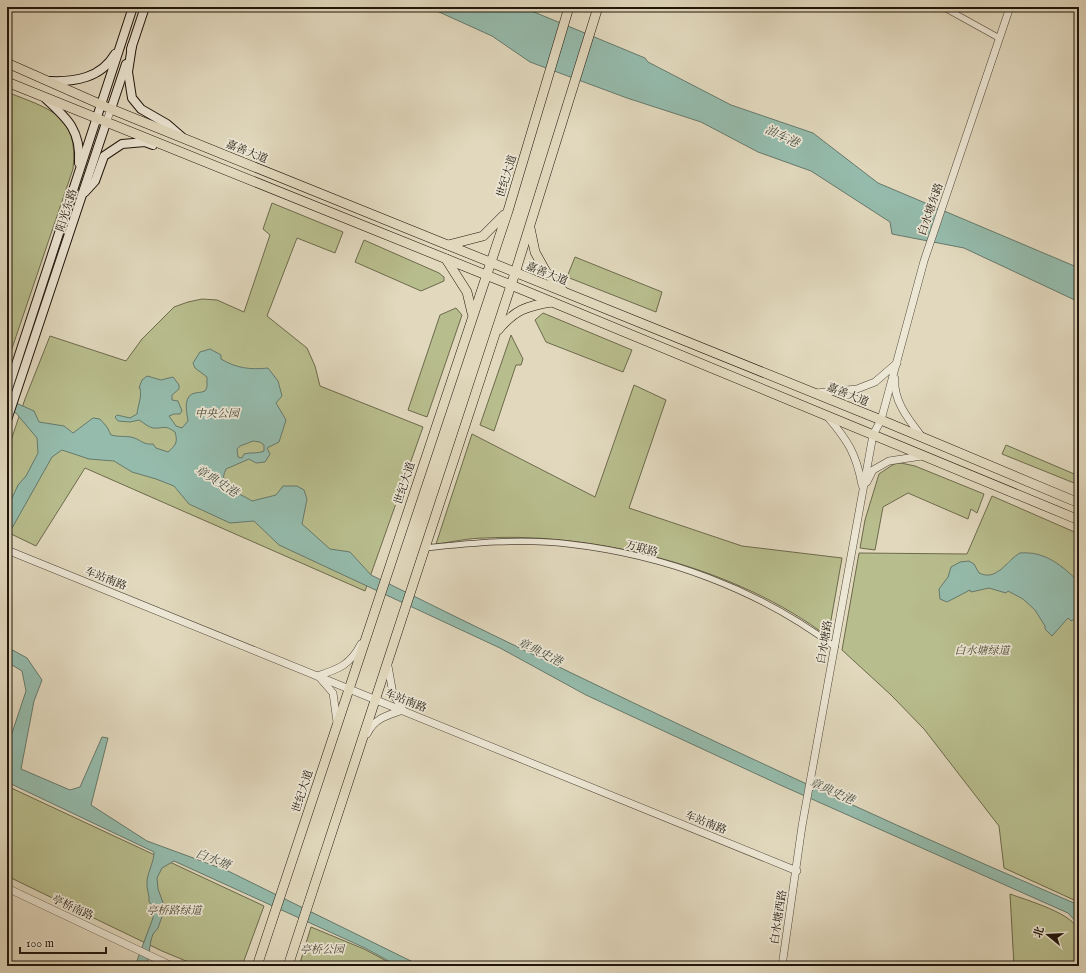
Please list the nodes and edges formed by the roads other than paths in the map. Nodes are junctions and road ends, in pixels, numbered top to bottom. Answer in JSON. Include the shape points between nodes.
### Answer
{"nodes":[{"id":1,"x":134,"y":7,"type":"edge"},
{"id":2,"x":145,"y":7,"type":"edge"},
{"id":3,"x":598,"y":7,"type":"edge"},
{"id":4,"x":943,"y":7,"type":"edge"},
{"id":5,"x":1010,"y":7,"type":"edge"},
{"id":6,"x":569,"y":8,"type":"edge"},
{"id":7,"x":999,"y":38,"type":"junction"},
{"id":8,"x":122,"y":42,"type":"junction"},
{"id":9,"x":132,"y":46,"type":"junction"},
{"id":10,"x":7,"y":62,"type":"edge"},
{"id":11,"x":49,"y":81,"type":"junction"},
{"id":12,"x":7,"y":82,"type":"edge"},
{"id":13,"x":46,"y":98,"type":"junction"},
{"id":14,"x":102,"y":105,"type":"junction"},
{"id":15,"x":111,"y":109,"type":"junction"},
{"id":16,"x":96,"y":119,"type":"junction"},
{"id":17,"x":106,"y":123,"type":"junction"},
{"id":18,"x":184,"y":138,"type":"junction"},
{"id":19,"x":165,"y":147,"type":"junction"},
{"id":20,"x":79,"y":173,"type":"junction"},
{"id":21,"x":82,"y":196,"type":"junction"},
{"id":22,"x":508,"y":211,"type":"junction"},
{"id":23,"x":530,"y":226,"type":"junction"},
{"id":24,"x":448,"y":245,"type":"junction"},
{"id":25,"x":446,"y":259,"type":"junction"},
{"id":26,"x":490,"y":262,"type":"junction"},
{"id":27,"x":515,"y":273,"type":"junction"},
{"id":28,"x":485,"y":275,"type":"junction"},
{"id":29,"x":511,"y":285,"type":"junction"},
{"id":30,"x":564,"y":292,"type":"junction"},
{"id":31,"x":553,"y":302,"type":"junction"},
{"id":32,"x":472,"y":314,"type":"junction"},
{"id":33,"x":495,"y":334,"type":"junction"},
{"id":34,"x":897,"y":362,"type":"junction"},
{"id":35,"x":8,"y":391,"type":"edge"},
{"id":36,"x":814,"y":393,"type":"junction"},
{"id":37,"x":827,"y":416,"type":"junction"},
{"id":38,"x":7,"y":420,"type":"edge"},
{"id":39,"x":881,"y":420,"type":"junction"},
{"id":40,"x":873,"y":435,"type":"junction"},
{"id":41,"x":922,"y":437,"type":"junction"},
{"id":42,"x":923,"y":456,"type":"junction"},
{"id":43,"x":863,"y":489,"type":"junction"},
{"id":44,"x":1079,"y":503,"type":"edge"},
{"id":45,"x":1079,"y":520,"type":"edge"},
{"id":46,"x":424,"y":548,"type":"junction"},
{"id":47,"x":7,"y":550,"type":"edge"},
{"id":48,"x":368,"y":630,"type":"junction"},
{"id":49,"x":835,"y":647,"type":"junction"},
{"id":50,"x":387,"y":660,"type":"junction"},
{"id":51,"x":317,"y":676,"type":"junction"},
{"id":52,"x":348,"y":688,"type":"junction"},
{"id":53,"x":375,"y":699,"type":"junction"},
{"id":54,"x":403,"y":710,"type":"junction"},
{"id":55,"x":337,"y":722,"type":"junction"},
{"id":56,"x":356,"y":756,"type":"junction"},
{"id":57,"x":797,"y":871,"type":"junction"},
{"id":58,"x":7,"y":888,"type":"edge"},
{"id":59,"x":258,"y":962,"type":"edge"},
{"id":60,"x":172,"y":966,"type":"edge"},
{"id":61,"x":254,"y":966,"type":"edge"},
{"id":62,"x":288,"y":966,"type":"edge"},
{"id":63,"x":782,"y":966,"type":"edge"}],
"edges":[{"from":1,"to":8,"type":"main road","name":"阳光东路"},
{"from":2,"to":9,"type":"main road","name":"阳光东路"},
{"from":3,"to":23,"type":"main road"},
{"from":4,"to":7,"type":"street"},
{"from":5,"to":7,"type":"street","name":"白水塘东路"},
{"from":6,"to":22,"type":"main road","name":"世纪大道"},
{"from":7,"to":34,"type":"street","name":"白水塘东路","via":[[924,261]]},
{"from":8,"to":11,"type":"main road","via":[[110,62],[92,75],[72,82]]},
{"from":8,"to":14,"type":"main road","name":"阳光东路"},
{"from":9,"to":15,"type":"main road","name":"阳光东路"},
{"from":9,"to":18,"type":"main road","via":[[128,72],[132,98],[141,109],[167,124]]},
{"from":10,"to":11,"type":"main road","name":"嘉善大道"},
{"from":11,"to":14,"type":"main road","name":"嘉善大道"},
{"from":12,"to":13,"type":"main road"},
{"from":13,"to":16,"type":"main road"},
{"from":13,"to":20,"type":"main road","via":[[68,119],[78,136]]},
{"from":14,"to":15,"type":"main road","name":"嘉善大道"},
{"from":14,"to":16,"type":"main road","name":"阳光东路"},
{"from":15,"to":17,"type":"street","name":"阳光东路"},
{"from":15,"to":18,"type":"main road","name":"嘉善大道"},
{"from":16,"to":17,"type":"main road"},
{"from":16,"to":20,"type":"main road","name":"阳光东路"},
{"from":17,"to":19,"type":"main road"},
{"from":17,"to":21,"type":"main road","name":"阳光东路"},
{"from":18,"to":24,"type":"main road","name":"嘉善大道"},
{"from":19,"to":21,"type":"main road","via":[[159,148],[145,142],[122,144],[104,156],[95,181]]},
{"from":19,"to":25,"type":"main road"},
{"from":20,"to":35,"type":"main road","name":"阳光东路"},
{"from":21,"to":38,"type":"main road","name":"阳光东路"},
{"from":22,"to":24,"type":"main road","via":[[484,236]]},
{"from":22,"to":26,"type":"main road","name":"世纪大道"},
{"from":23,"to":27,"type":"main road"},
{"from":23,"to":30,"type":"main road","via":[[535,252],[546,272]]},
{"from":24,"to":26,"type":"main road","name":"嘉善大道"},
{"from":25,"to":28,"type":"main road"},
{"from":25,"to":32,"type":"main road","via":[[467,292]]},
{"from":26,"to":27,"type":"main road","name":"嘉善大道"},
{"from":26,"to":28,"type":"main road","name":"世纪大道"},
{"from":27,"to":29,"type":"main road"},
{"from":27,"to":30,"type":"main road","name":"嘉善大道"},
{"from":28,"to":29,"type":"main road"},
{"from":28,"to":32,"type":"main road","name":"世纪大道"},
{"from":29,"to":31,"type":"main road"},
{"from":29,"to":33,"type":"main road"},
{"from":30,"to":36,"type":"main road","name":"嘉善大道"},
{"from":31,"to":33,"type":"main road","via":[[519,310]]},
{"from":31,"to":37,"type":"main road"},
{"from":32,"to":48,"type":"main road","name":"世纪大道"},
{"from":33,"to":46,"type":"main road"},
{"from":34,"to":36,"type":"street","via":[[875,382],[857,389]]},
{"from":34,"to":39,"type":"street","name":"白水塘东路"},
{"from":34,"to":41,"type":"street","via":[[895,385],[898,400]]},
{"from":36,"to":39,"type":"main road","name":"嘉善大道"},
{"from":37,"to":40,"type":"main road"},
{"from":37,"to":43,"type":"street","via":[[856,457]]},
{"from":39,"to":40,"type":"street","name":"白水塘路"},
{"from":39,"to":41,"type":"main road","name":"嘉善大道"},
{"from":40,"to":42,"type":"main road"},
{"from":40,"to":43,"type":"street","name":"白水塘路"},
{"from":41,"to":44,"type":"main road","name":"嘉善大道"},
{"from":42,"to":43,"type":"street","via":[[889,461],[873,470]]},
{"from":42,"to":45,"type":"main road"},
{"from":43,"to":49,"type":"street","name":"白水塘路"},
{"from":46,"to":49,"type":"street","name":"万联路","via":[[484,542],[519,542],[569,544],[625,553],[720,581],[808,627]]},
{"from":46,"to":50,"type":"main road"},
{"from":47,"to":51,"type":"street","name":"车站南路"},
{"from":48,"to":51,"type":"street","via":[[356,653],[348,662],[339,669]]},
{"from":48,"to":52,"type":"main road","name":"世纪大道"},
{"from":49,"to":57,"type":"street","name":"白水塘路","via":[[802,826]]},
{"from":50,"to":53,"type":"main road"},
{"from":50,"to":54,"type":"street","via":[[393,694]]},
{"from":51,"to":52,"type":"street","name":"车站南路"},
{"from":51,"to":55,"type":"street","via":[[333,694]]},
{"from":52,"to":53,"type":"street","name":"车站南路"},
{"from":52,"to":55,"type":"main road","name":"世纪大道"},
{"from":53,"to":54,"type":"street","name":"车站南路"},
{"from":53,"to":56,"type":"main road"},
{"from":54,"to":56,"type":"street","via":[[374,722]]},
{"from":54,"to":57,"type":"street","name":"车站南路"},
{"from":55,"to":59,"type":"main road","name":"世纪大道"},
{"from":56,"to":62,"type":"main road"},
{"from":57,"to":63,"type":"street","name":"白水塘西路"},
{"from":58,"to":60,"type":"street","name":"亭桥南路"},
{"from":59,"to":61,"type":"main road","name":"世纪大道"}]}
